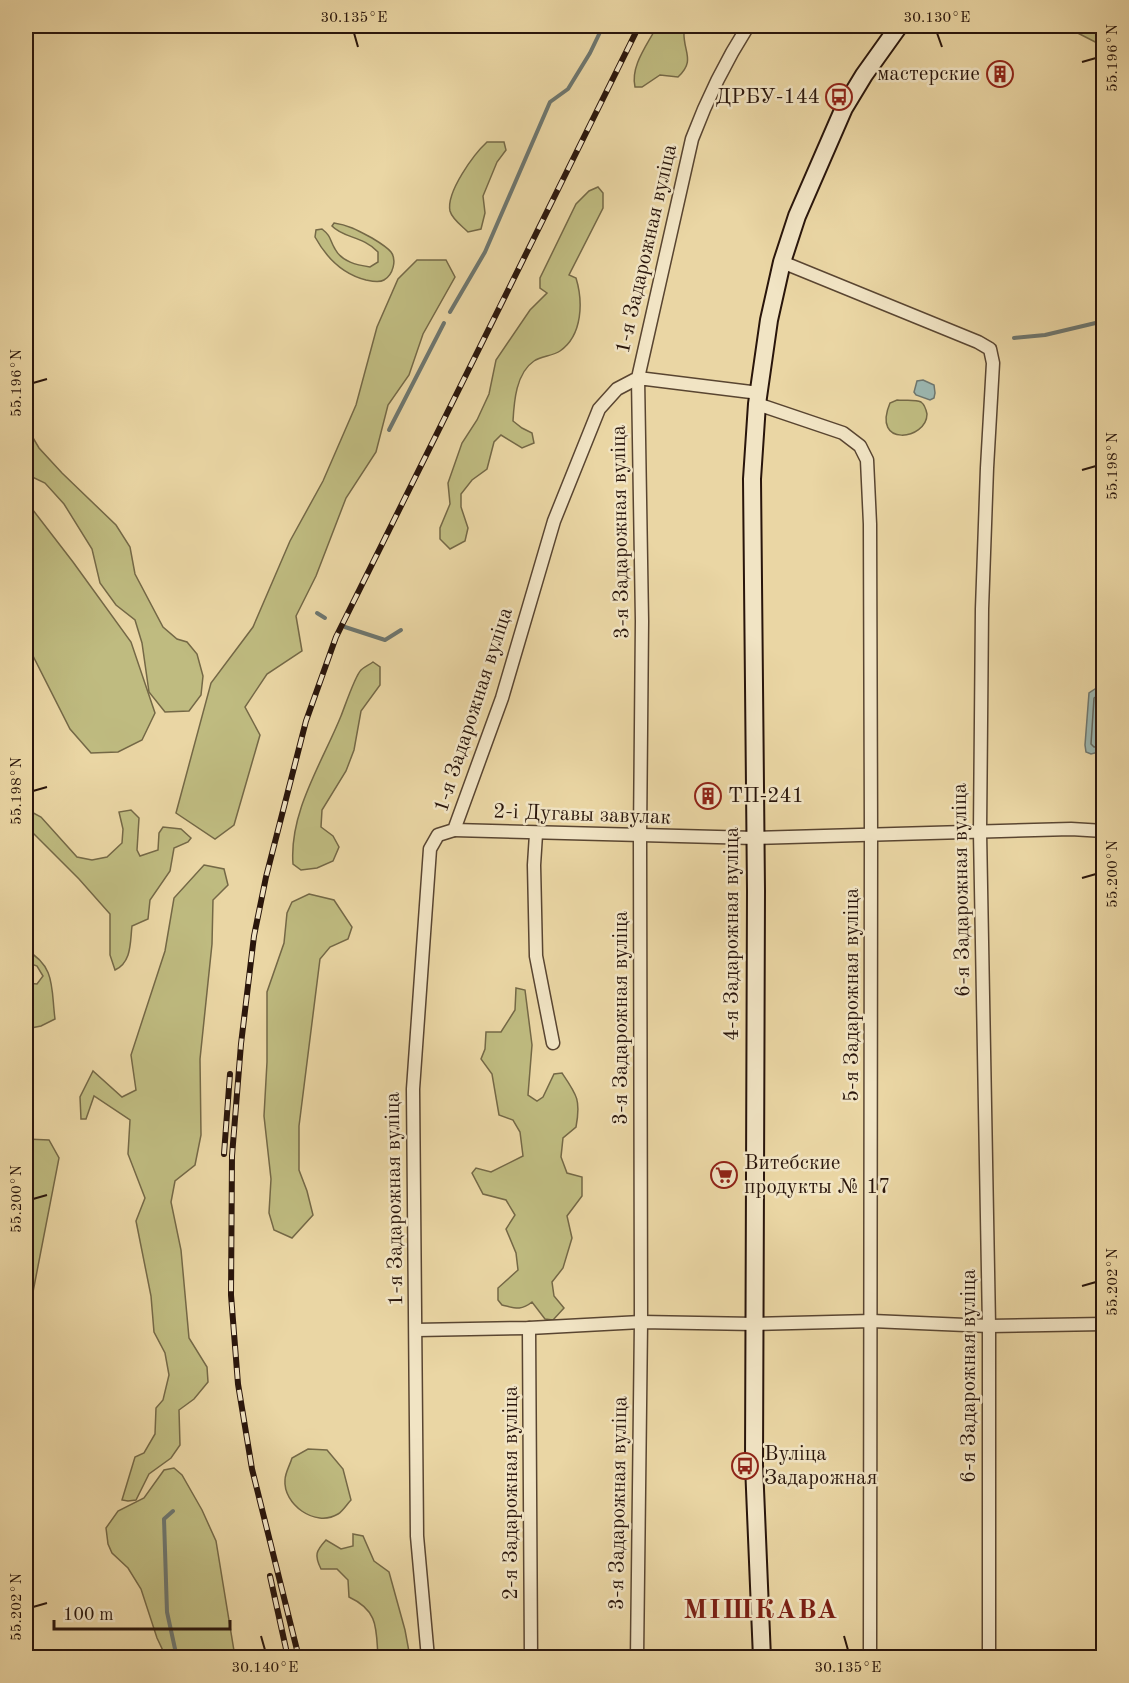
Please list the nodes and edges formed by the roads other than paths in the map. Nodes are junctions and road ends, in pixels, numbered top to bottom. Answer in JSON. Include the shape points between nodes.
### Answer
{"nodes":[{"id":1,"x":748,"y":26,"type":"edge"},
{"id":2,"x":898,"y":26,"type":"edge"},
{"id":3,"x":782,"y":262,"type":"junction"},
{"id":4,"x":638,"y":378,"type":"junction"},
{"id":5,"x":758,"y":399,"type":"junction"},
{"id":6,"x":454,"y":831,"type":"junction"},
{"id":7,"x":1104,"y":831,"type":"edge"},
{"id":8,"x":980,"y":832,"type":"junction"},
{"id":9,"x":536,"y":834,"type":"junction"},
{"id":10,"x":871,"y":834,"type":"junction"},
{"id":11,"x":640,"y":836,"type":"junction"},
{"id":12,"x":755,"y":838,"type":"junction"},
{"id":13,"x":553,"y":1043,"type":"dead end"},
{"id":14,"x":872,"y":1321,"type":"junction"},
{"id":15,"x":641,"y":1322,"type":"junction"},
{"id":16,"x":755,"y":1324,"type":"junction"},
{"id":17,"x":1104,"y":1324,"type":"edge"},
{"id":18,"x":989,"y":1326,"type":"junction"},
{"id":19,"x":529,"y":1328,"type":"junction"},
{"id":20,"x":416,"y":1330,"type":"junction"},
{"id":21,"x":428,"y":1658,"type":"edge"},
{"id":22,"x":531,"y":1658,"type":"edge"},
{"id":23,"x":637,"y":1658,"type":"edge"},
{"id":24,"x":762,"y":1658,"type":"edge"},
{"id":25,"x":870,"y":1658,"type":"edge"},
{"id":26,"x":989,"y":1658,"type":"edge"}],
"edges":[{"from":1,"to":4,"type":"street","name":"1-я Задарожная вуліца","via":[[727,59],[692,139]]},
{"from":2,"to":3,"type":"main road","name":"4-я Задарожная вуліца","via":[[844,108],[796,216]]},
{"from":3,"to":5,"type":"main road","name":"4-я Задарожная вуліца"},
{"from":3,"to":8,"type":"street","name":"6-я Задарожная вуліца","via":[[990,349],[993,363],[982,609]]},
{"from":4,"to":5,"type":"street","name":"5-я Задарожная вуліца"},
{"from":4,"to":6,"type":"street","name":"1-я Задарожная вуліца","via":[[617,389],[599,409],[554,521],[502,698]]},
{"from":4,"to":11,"type":"street","name":"3-я Задарожная вуліца"},
{"from":5,"to":10,"type":"street","name":"5-я Задарожная вуліца","via":[[843,433],[860,446],[867,460]]},
{"from":5,"to":12,"type":"main road","name":"4-я Задарожная вуліца","via":[[752,478]]},
{"from":6,"to":9,"type":"street","name":"2-і Дугавы завулак"},
{"from":6,"to":20,"type":"street","name":"1-я Задарожная вуліца","via":[[438,836],[429,849],[413,1089]]},
{"from":7,"to":8,"type":"street","name":"2-і Дугавы завулак"},
{"from":8,"to":10,"type":"street","name":"2-і Дугавы завулак"},
{"from":8,"to":18,"type":"street","name":"6-я Задарожная вуліца"},
{"from":9,"to":11,"type":"street","name":"2-і Дугавы завулак"},
{"from":9,"to":13,"type":"street","via":[[536,956]]},
{"from":10,"to":12,"type":"street","name":"2-і Дугавы завулак"},
{"from":10,"to":14,"type":"street","name":"5-я Задарожная вуліца"},
{"from":11,"to":12,"type":"street","name":"2-і Дугавы завулак"},
{"from":11,"to":15,"type":"street","name":"3-я Задарожная вуліца"},
{"from":12,"to":16,"type":"main road","name":"4-я Задарожная вуліца"},
{"from":14,"to":16,"type":"street"},
{"from":14,"to":18,"type":"street"},
{"from":14,"to":25,"type":"street","name":"5-я Задарожная вуліца"},
{"from":15,"to":16,"type":"street"},
{"from":15,"to":19,"type":"street"},
{"from":15,"to":23,"type":"street","name":"3-я Задарожная вуліца"},
{"from":16,"to":24,"type":"main road","name":"4-я Задарожная вуліца","via":[[754,1466]]},
{"from":17,"to":18,"type":"street"},
{"from":18,"to":26,"type":"street","name":"6-я Задарожная вуліца"},
{"from":19,"to":20,"type":"street"},
{"from":19,"to":22,"type":"street","name":"2-я Задарожная вуліца"},
{"from":20,"to":21,"type":"street","name":"1-я Задарожная вуліца","via":[[417,1536]]}]}
